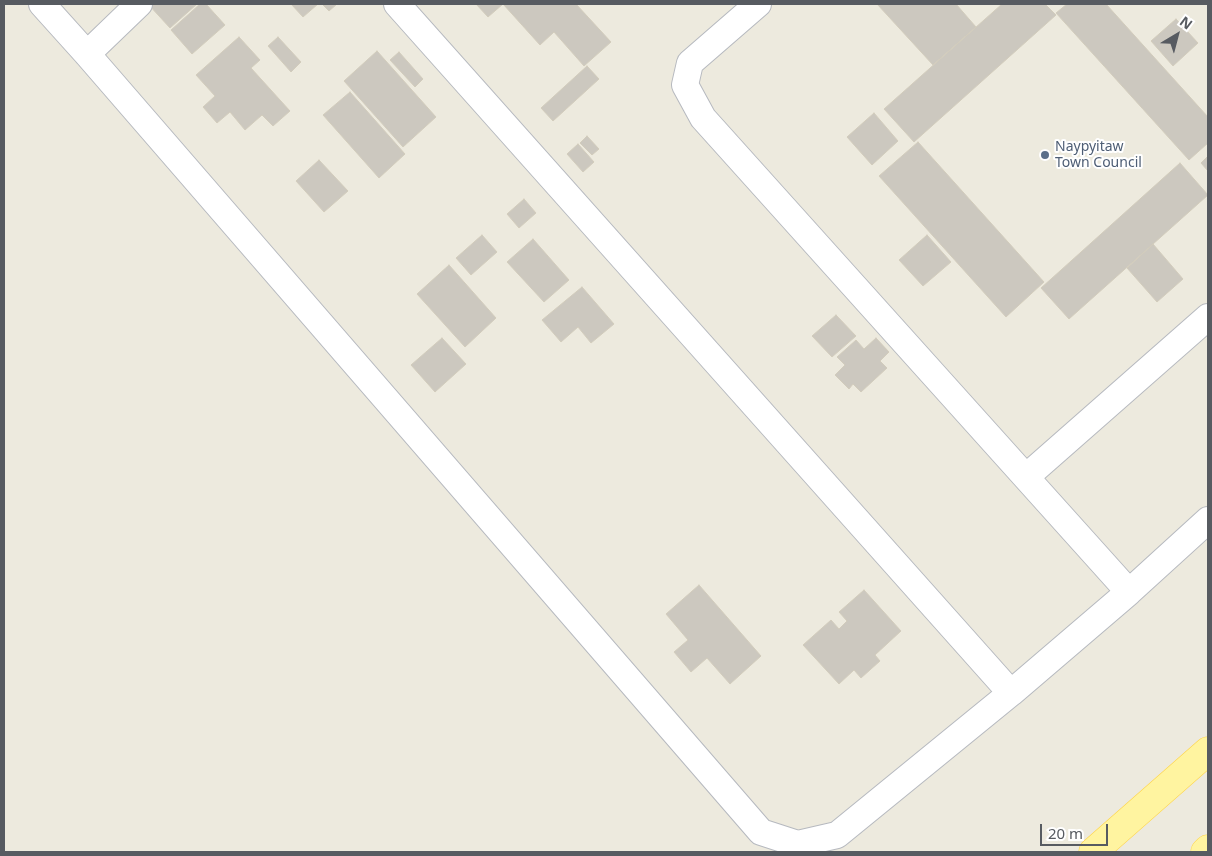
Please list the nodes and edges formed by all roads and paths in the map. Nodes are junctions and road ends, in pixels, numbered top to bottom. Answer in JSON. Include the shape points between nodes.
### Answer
{"nodes":[{"id":1,"x":42,"y":4,"type":"edge"},
{"id":2,"x":139,"y":4,"type":"edge"},
{"id":3,"x":397,"y":4,"type":"edge"},
{"id":4,"x":758,"y":4,"type":"edge"},
{"id":5,"x":87,"y":54,"type":"junction"},
{"id":6,"x":1208,"y":317,"type":"edge"},
{"id":7,"x":1026,"y":477,"type":"junction"},
{"id":8,"x":1208,"y":520,"type":"edge"},
{"id":9,"x":1129,"y":592,"type":"junction"},
{"id":10,"x":1011,"y":693,"type":"junction"},
{"id":11,"x":1208,"y":751,"type":"edge"},
{"id":12,"x":1208,"y":849,"type":"edge"},
{"id":13,"x":1093,"y":852,"type":"edge"},
{"id":14,"x":1205,"y":852,"type":"edge"}],
"edges":[{"from":1,"to":5,"type":"street"},
{"from":2,"to":5,"type":"street"},
{"from":3,"to":10,"type":"street"},
{"from":4,"to":7,"type":"street","via":[[690,63],[685,85],[703,118]]},
{"from":5,"to":10,"type":"street","via":[[761,832],[798,844],[837,835]]},
{"from":6,"to":7,"type":"street"},
{"from":7,"to":9,"type":"street"},
{"from":8,"to":9,"type":"street"},
{"from":9,"to":10,"type":"street"},
{"from":11,"to":13,"type":"main road"},
{"from":12,"to":14,"type":"main road"}]}
